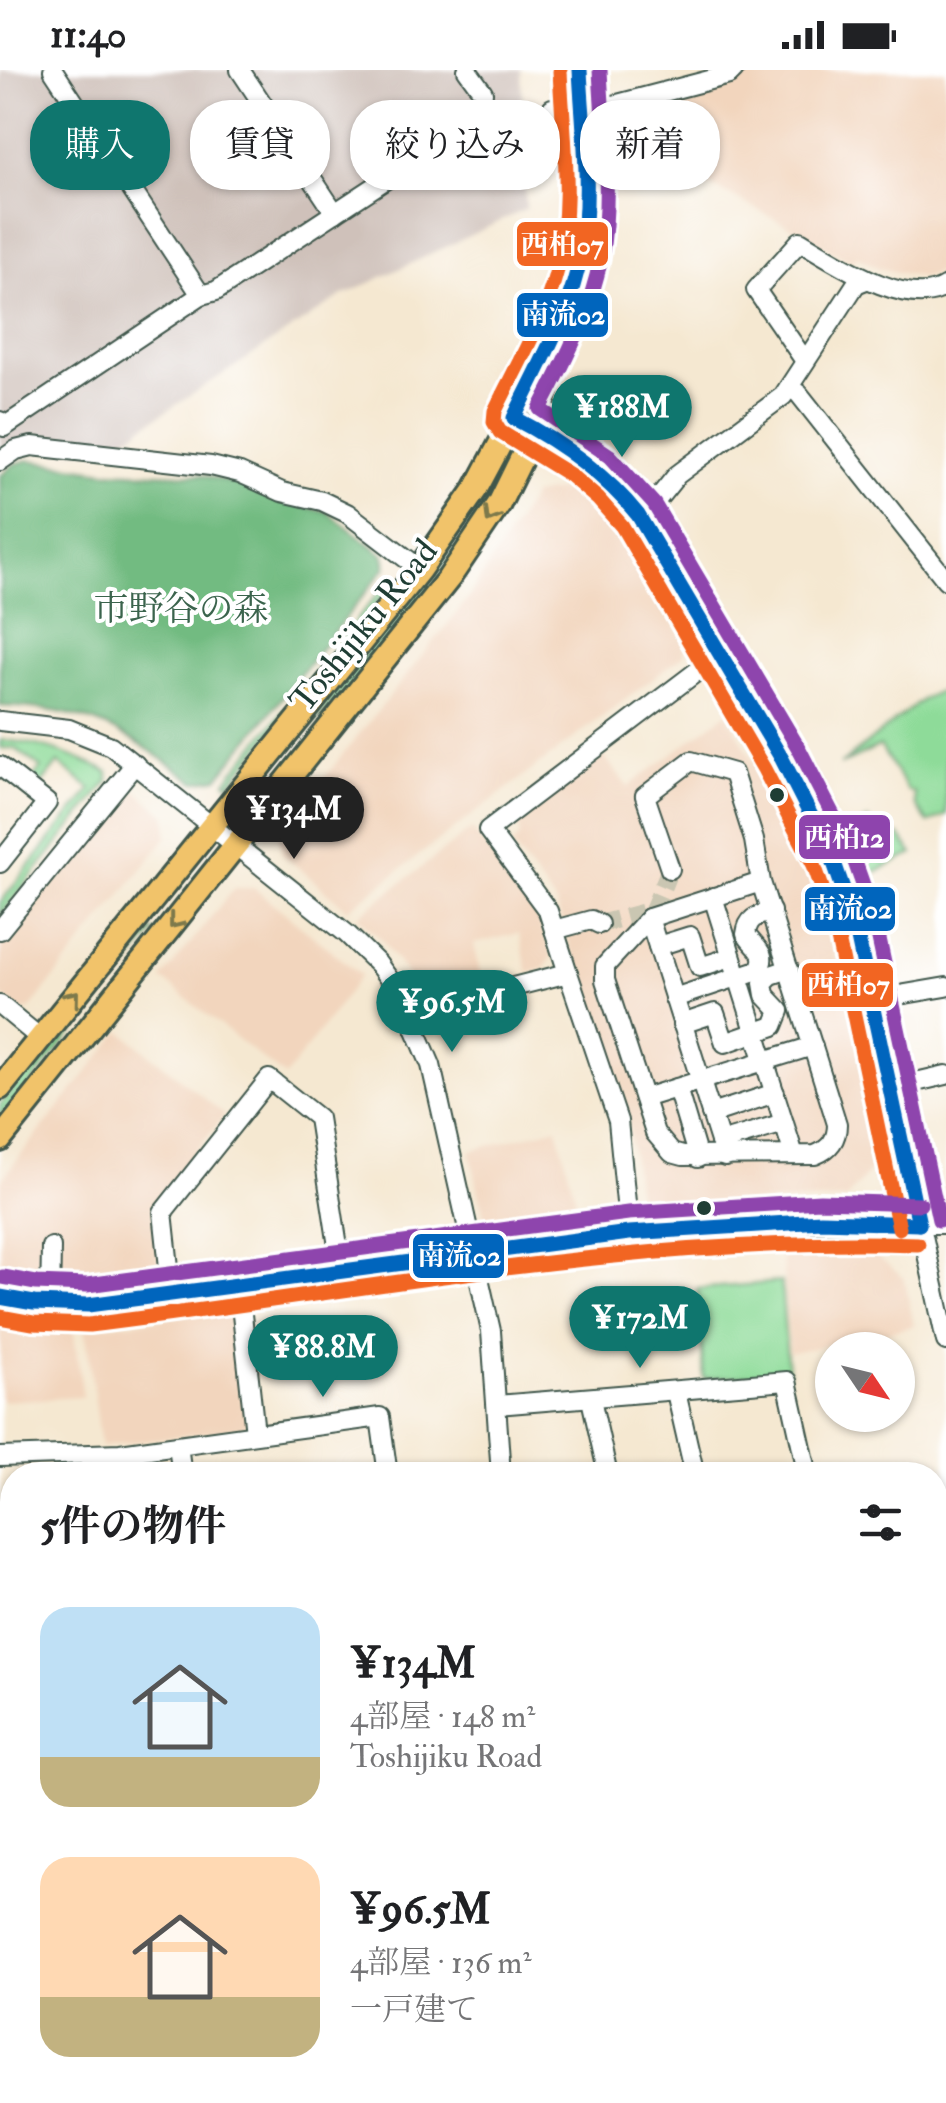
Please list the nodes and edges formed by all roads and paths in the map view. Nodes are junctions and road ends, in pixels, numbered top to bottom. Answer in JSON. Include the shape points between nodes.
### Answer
{"nodes":[{"id":1,"x":53,"y":70,"type":"edge"},
{"id":2,"x":240,"y":70,"type":"edge"},
{"id":3,"x":467,"y":70,"type":"edge"},
{"id":4,"x":580,"y":70,"type":"edge"},
{"id":5,"x":734,"y":70,"type":"edge"},
{"id":6,"x":582,"y":100,"type":"edge"},
{"id":7,"x":631,"y":100,"type":"edge"},
{"id":8,"x":584,"y":190,"type":"edge"},
{"id":9,"x":335,"y":213,"type":"junction"},
{"id":10,"x":581,"y":256,"type":"junction"},
{"id":11,"x":866,"y":280,"type":"junction"},
{"id":12,"x":946,"y":286,"type":"edge"},
{"id":13,"x":201,"y":295,"type":"junction"},
{"id":14,"x":805,"y":361,"type":"junction"},
{"id":15,"x":789,"y":386,"type":"junction"},
{"id":16,"x":514,"y":418,"type":"junction"},
{"id":17,"x":0,"y":421,"type":"edge"},
{"id":18,"x":536,"y":429,"type":"junction"},
{"id":19,"x":0,"y":460,"type":"edge"},
{"id":20,"x":638,"y":515,"type":"junction"},
{"id":21,"x":420,"y":569,"type":"junction"},
{"id":22,"x":946,"y":580,"type":"edge"},
{"id":23,"x":720,"y":654,"type":"junction"},
{"id":24,"x":0,"y":721,"type":"edge"},
{"id":25,"x":135,"y":764,"type":"junction"},
{"id":26,"x":0,"y":766,"type":"edge"},
{"id":27,"x":212,"y":826,"type":"junction"},
{"id":28,"x":235,"y":845,"type":"junction"},
{"id":29,"x":0,"y":863,"type":"edge"},
{"id":30,"x":670,"y":869,"type":"dead end"},
{"id":31,"x":761,"y":882,"type":"junction"},
{"id":32,"x":713,"y":897,"type":"junction"},
{"id":33,"x":771,"y":911,"type":"junction"},
{"id":34,"x":649,"y":918,"type":"junction"},
{"id":35,"x":600,"y":924,"type":"tunnel mouth"},
{"id":36,"x":0,"y":930,"type":"edge"},
{"id":37,"x":554,"y":930,"type":"junction"},
{"id":38,"x":658,"y":946,"type":"junction"},
{"id":39,"x":731,"y":957,"type":"junction"},
{"id":40,"x":789,"y":968,"type":"junction"},
{"id":41,"x":568,"y":973,"type":"junction"},
{"id":42,"x":738,"y":977,"type":"junction"},
{"id":43,"x":946,"y":987,"type":"edge"},
{"id":44,"x":674,"y":998,"type":"junction"},
{"id":45,"x":870,"y":1000,"type":"junction"},
{"id":46,"x":0,"y":1005,"type":"edge"},
{"id":47,"x":410,"y":1013,"type":"junction"},
{"id":48,"x":682,"y":1024,"type":"junction"},
{"id":49,"x":756,"y":1034,"type":"junction"},
{"id":50,"x":40,"y":1038,"type":"junction"},
{"id":51,"x":813,"y":1046,"type":"junction"},
{"id":52,"x":764,"y":1061,"type":"junction"},
{"id":53,"x":946,"y":1075,"type":"edge"},
{"id":54,"x":700,"y":1081,"type":"junction"},
{"id":55,"x":0,"y":1088,"type":"edge"},
{"id":56,"x":677,"y":1088,"type":"junction"},
{"id":57,"x":890,"y":1088,"type":"junction"},
{"id":58,"x":774,"y":1093,"type":"junction"},
{"id":59,"x":644,"y":1098,"type":"junction"},
{"id":60,"x":711,"y":1114,"type":"junction"},
{"id":61,"x":784,"y":1123,"type":"junction"},
{"id":62,"x":0,"y":1140,"type":"edge"},
{"id":63,"x":722,"y":1150,"type":"junction"},
{"id":64,"x":794,"y":1155,"type":"junction"},
{"id":65,"x":698,"y":1158,"type":"junction"},
{"id":66,"x":920,"y":1224,"type":"junction"},
{"id":67,"x":946,"y":1224,"type":"edge"},
{"id":68,"x":629,"y":1233,"type":"junction"},
{"id":69,"x":52,"y":1247,"type":"dead end"},
{"id":70,"x":474,"y":1255,"type":"junction"},
{"id":71,"x":342,"y":1272,"type":"junction"},
{"id":72,"x":240,"y":1287,"type":"junction"},
{"id":73,"x":172,"y":1295,"type":"junction"},
{"id":74,"x":0,"y":1297,"type":"edge"},
{"id":75,"x":50,"y":1304,"type":"junction"},
{"id":76,"x":946,"y":1341,"type":"edge"},
{"id":77,"x":676,"y":1392,"type":"junction"},
{"id":78,"x":591,"y":1398,"type":"junction"},
{"id":79,"x":497,"y":1405,"type":"junction"},
{"id":80,"x":255,"y":1433,"type":"junction"},
{"id":81,"x":178,"y":1445,"type":"junction"},
{"id":82,"x":0,"y":1457,"type":"edge"},
{"id":83,"x":180,"y":1462,"type":"edge"},
{"id":84,"x":386,"y":1462,"type":"edge"},
{"id":85,"x":500,"y":1462,"type":"edge"},
{"id":86,"x":605,"y":1462,"type":"edge"},
{"id":87,"x":692,"y":1462,"type":"edge"},
{"id":88,"x":805,"y":1462,"type":"edge"}],
"edges":[{"from":1,"to":13,"type":"street"},
{"from":2,"to":9,"type":"street"},
{"from":3,"to":9,"type":"street","via":[[482,92],[480,117]]},
{"from":4,"to":6,"type":"street","name":"Toshijiku Road"},
{"from":5,"to":7,"type":"street"},
{"from":8,"to":10,"type":"street","name":"Toshijiku Road"},
{"from":9,"to":13,"type":"street"},
{"from":10,"to":16,"type":"street"},
{"from":10,"to":18,"type":"street","name":"Toshijiku Road","via":[[570,325]]},
{"from":11,"to":12,"type":"street","via":[[929,294]]},
{"from":11,"to":14,"type":"street","via":[[856,284]]},
{"from":11,"to":14,"type":"street","via":[[800,242],[756,290]]},
{"from":13,"to":17,"type":"street","via":[[4,427]]},
{"from":14,"to":15,"type":"street"},
{"from":15,"to":20,"type":"street"},
{"from":15,"to":22,"type":"street"},
{"from":16,"to":18,"type":"street"},
{"from":16,"to":21,"type":"main road","name":"Toshijiku Road","via":[[476,489]]},
{"from":18,"to":20,"type":"street","via":[[604,476]]},
{"from":18,"to":28,"type":"main road","name":"Toshijiku Road","one_way":true,"via":[[469,551]]},
{"from":19,"to":21,"type":"street","via":[[32,446],[211,466],[348,513]]},
{"from":20,"to":23,"type":"street"},
{"from":21,"to":27,"type":"main road","name":"Toshijiku Road"},
{"from":23,"to":37,"type":"street","via":[[488,830],[548,910]]},
{"from":23,"to":45,"type":"street","via":[[832,857],[854,920]]},
{"from":24,"to":25,"type":"street","via":[[80,732]]},
{"from":25,"to":27,"type":"street"},
{"from":25,"to":36,"type":"street"},
{"from":26,"to":29,"type":"street","via":[[47,803]]},
{"from":27,"to":28,"type":"street"},
{"from":50,"to":27,"type":"main road","name":"Toshijiku Road","one_way":true},
{"from":28,"to":47,"type":"street","via":[[365,951]]},
{"from":28,"to":62,"type":"main road","name":"Toshijiku Road","one_way":true},
{"from":30,"to":31,"type":"street","via":[[645,796],[691,761],[733,772]]},
{"from":31,"to":32,"type":"street"},
{"from":31,"to":33,"type":"street"},
{"from":32,"to":34,"type":"street"},
{"from":32,"to":39,"type":"street"},
{"from":33,"to":40,"type":"street"},
{"from":33,"to":42,"type":"street","via":[[747,924],[762,964]]},
{"from":34,"to":38,"type":"street"},
{"from":34,"to":59,"type":"street","via":[[605,966]]},
{"from":35,"to":37,"type":"street","via":[[591,920]]},
{"from":37,"to":41,"type":"street"},
{"from":38,"to":39,"type":"street","via":[[690,936],[700,968]]},
{"from":38,"to":44,"type":"street"},
{"from":39,"to":42,"type":"street"},
{"from":40,"to":49,"type":"street","via":[[763,983],[779,1018]]},
{"from":40,"to":51,"type":"street"},
{"from":41,"to":47,"type":"street"},
{"from":41,"to":68,"type":"street","via":[[618,1121]]},
{"from":42,"to":44,"type":"street"},
{"from":42,"to":49,"type":"street"},
{"from":43,"to":45,"type":"street"},
{"from":44,"to":48,"type":"street"},
{"from":45,"to":57,"type":"street"},
{"from":46,"to":50,"type":"street"},
{"from":47,"to":70,"type":"street","via":[[431,1065]]},
{"from":48,"to":49,"type":"street","via":[[714,1013],[725,1044]]},
{"from":48,"to":54,"type":"street"},
{"from":49,"to":52,"type":"street"},
{"from":50,"to":55,"type":"main road","name":"Toshijiku Road"},
{"from":51,"to":52,"type":"street"},
{"from":51,"to":64,"type":"street","via":[[837,1135],[824,1152]]},
{"from":52,"to":54,"type":"street"},
{"from":52,"to":58,"type":"street"},
{"from":53,"to":57,"type":"street"},
{"from":54,"to":56,"type":"street"},
{"from":54,"to":60,"type":"street"},
{"from":56,"to":59,"type":"street"},
{"from":56,"to":65,"type":"street"},
{"from":57,"to":66,"type":"street"},
{"from":58,"to":60,"type":"street"},
{"from":58,"to":61,"type":"street"},
{"from":59,"to":65,"type":"street","via":[[663,1145]]},
{"from":60,"to":63,"type":"street"},
{"from":61,"to":63,"type":"street"},
{"from":61,"to":64,"type":"street"},
{"from":63,"to":64,"type":"street"},
{"from":63,"to":65,"type":"street"},
{"from":66,"to":67,"type":"street"},
{"from":66,"to":68,"type":"street","via":[[821,1221]]},
{"from":66,"to":76,"type":"street"},
{"from":68,"to":70,"type":"street"},
{"from":69,"to":75,"type":"street"},
{"from":70,"to":71,"type":"street"},
{"from":70,"to":79,"type":"street","via":[[492,1330]]},
{"from":71,"to":72,"type":"street"},
{"from":71,"to":73,"type":"street","via":[[318,1118],[269,1080],[163,1212]]},
{"from":72,"to":73,"type":"street"},
{"from":72,"to":80,"type":"street"},
{"from":73,"to":75,"type":"street"},
{"from":74,"to":75,"type":"street"},
{"from":77,"to":78,"type":"street"},
{"from":77,"to":87,"type":"street"},
{"from":77,"to":88,"type":"street","via":[[787,1381]]},
{"from":78,"to":79,"type":"street"},
{"from":78,"to":86,"type":"street"},
{"from":79,"to":85,"type":"street"},
{"from":80,"to":81,"type":"street"},
{"from":80,"to":84,"type":"street","via":[[380,1417]]},
{"from":81,"to":82,"type":"street"},
{"from":81,"to":83,"type":"street"}]}
